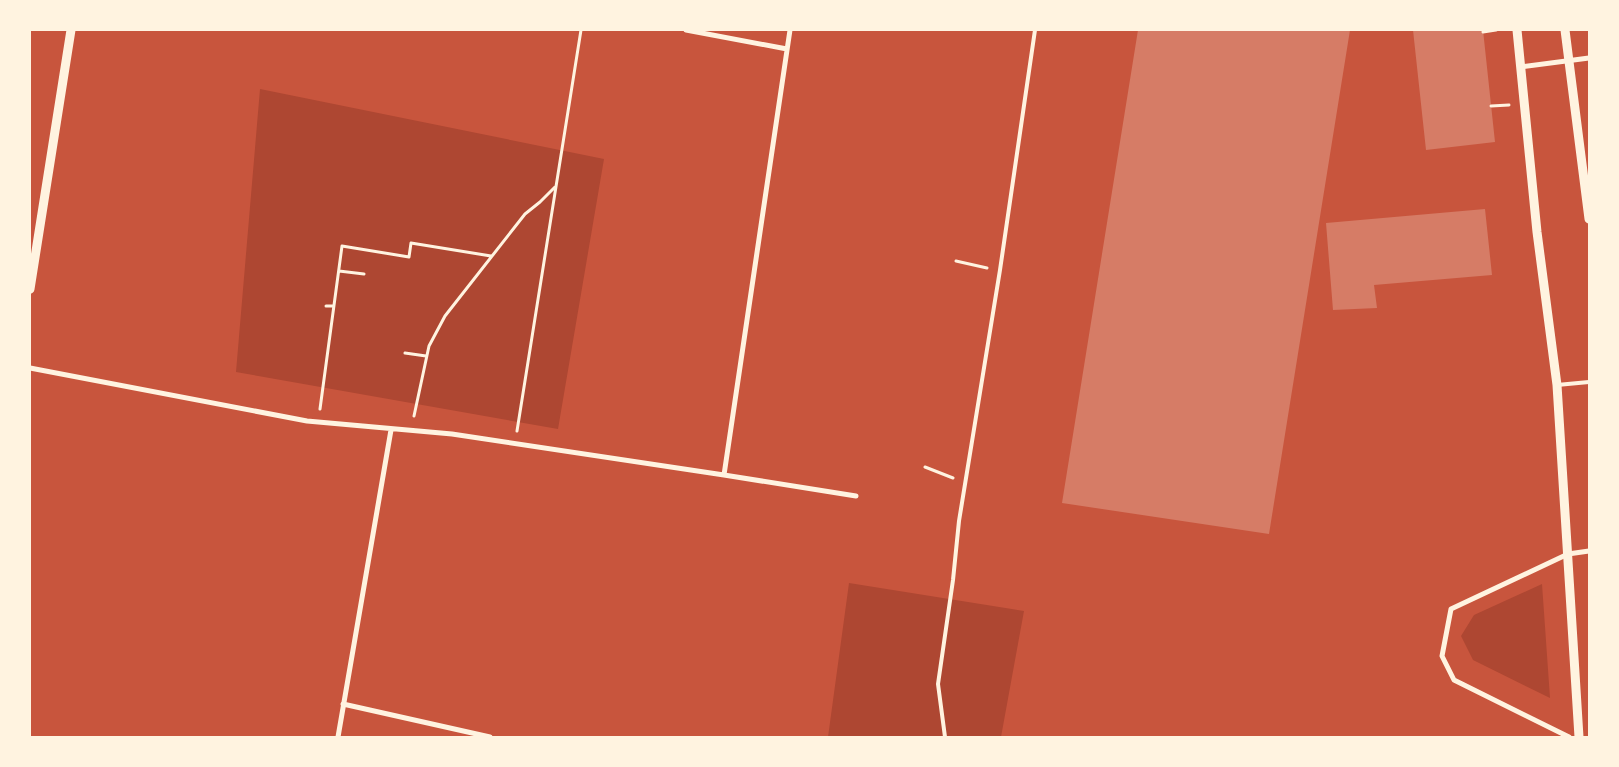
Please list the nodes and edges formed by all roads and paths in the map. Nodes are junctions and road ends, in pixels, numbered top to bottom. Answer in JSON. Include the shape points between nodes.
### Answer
{"nodes":[{"id":1,"x":71,"y":30,"type":"edge"},
{"id":2,"x":581,"y":30,"type":"edge"},
{"id":3,"x":686,"y":30,"type":"edge"},
{"id":4,"x":790,"y":30,"type":"edge"},
{"id":5,"x":1036,"y":30,"type":"edge"},
{"id":6,"x":1496,"y":30,"type":"edge"},
{"id":7,"x":1517,"y":30,"type":"edge"},
{"id":8,"x":1565,"y":30,"type":"edge"},
{"id":9,"x":1483,"y":32,"type":"dead end"},
{"id":10,"x":787,"y":49,"type":"junction"},
{"id":11,"x":1589,"y":58,"type":"edge"},
{"id":12,"x":1570,"y":60,"type":"junction"},
{"id":13,"x":1520,"y":67,"type":"junction"},
{"id":14,"x":556,"y":186,"type":"junction"},
{"id":15,"x":1589,"y":218,"type":"edge"},
{"id":16,"x":491,"y":256,"type":"junction"},
{"id":17,"x":956,"y":261,"type":"dead end"},
{"id":18,"x":1000,"y":270,"type":"junction"},
{"id":19,"x":339,"y":271,"type":"junction"},
{"id":20,"x":364,"y":274,"type":"dead end"},
{"id":21,"x":30,"y":289,"type":"edge"},
{"id":22,"x":326,"y":306,"type":"dead end"},
{"id":23,"x":334,"y":306,"type":"junction"},
{"id":24,"x":405,"y":353,"type":"dead end"},
{"id":25,"x":426,"y":356,"type":"junction"},
{"id":26,"x":30,"y":368,"type":"edge"},
{"id":27,"x":1589,"y":382,"type":"edge"},
{"id":28,"x":1557,"y":385,"type":"junction"},
{"id":29,"x":318,"y":422,"type":"junction"},
{"id":30,"x":391,"y":430,"type":"junction"},
{"id":31,"x":411,"y":432,"type":"junction"},
{"id":32,"x":515,"y":444,"type":"junction"},
{"id":33,"x":926,"y":466,"type":"dead end"},
{"id":34,"x":724,"y":475,"type":"junction"},
{"id":35,"x":965,"y":483,"type":"junction"},
{"id":36,"x":856,"y":496,"type":"dead end"},
{"id":37,"x":1589,"y":551,"type":"edge"},
{"id":38,"x":1568,"y":554,"type":"junction"},
{"id":39,"x":343,"y":704,"type":"junction"},
{"id":40,"x":338,"y":737,"type":"edge"},
{"id":41,"x":490,"y":737,"type":"edge"},
{"id":42,"x":945,"y":737,"type":"edge"},
{"id":43,"x":1569,"y":737,"type":"edge"},
{"id":44,"x":1579,"y":737,"type":"edge"}],
"edges":[{"from":1,"to":21,"type":"street"},
{"from":2,"to":14,"type":"path"},
{"from":3,"to":10,"type":"street"},
{"from":4,"to":10,"type":"street"},
{"from":5,"to":18,"type":"lane"},
{"from":6,"to":9,"type":"path"},
{"from":7,"to":13,"type":"street"},
{"from":8,"to":12,"type":"street"},
{"from":10,"to":34,"type":"street"},
{"from":11,"to":12,"type":"street"},
{"from":12,"to":13,"type":"street"},
{"from":12,"to":15,"type":"street"},
{"from":13,"to":28,"type":"street"},
{"from":14,"to":16,"type":"path","via":[[525,214]]},
{"from":14,"to":32,"type":"path"},
{"from":16,"to":19,"type":"path","via":[[412,243],[409,257],[342,246]]},
{"from":16,"to":25,"type":"path","via":[[445,316]]},
{"from":17,"to":18,"type":"path"},
{"from":18,"to":35,"type":"lane"},
{"from":19,"to":20,"type":"path"},
{"from":19,"to":23,"type":"path"},
{"from":22,"to":23,"type":"path"},
{"from":23,"to":29,"type":"path"},
{"from":24,"to":25,"type":"path"},
{"from":25,"to":31,"type":"path"},
{"from":26,"to":29,"type":"street"},
{"from":27,"to":28,"type":"lane"},
{"from":28,"to":38,"type":"street"},
{"from":29,"to":30,"type":"street"},
{"from":30,"to":31,"type":"street"},
{"from":30,"to":39,"type":"street"},
{"from":31,"to":32,"type":"street","via":[[452,434]]},
{"from":32,"to":34,"type":"street"},
{"from":33,"to":35,"type":"path"},
{"from":34,"to":36,"type":"street"},
{"from":35,"to":42,"type":"lane","via":[[938,684]]},
{"from":37,"to":38,"type":"street"},
{"from":38,"to":43,"type":"street","via":[[1452,608],[1442,656],[1454,680]]},
{"from":38,"to":44,"type":"street"},
{"from":39,"to":40,"type":"street"},
{"from":39,"to":41,"type":"street"}]}
